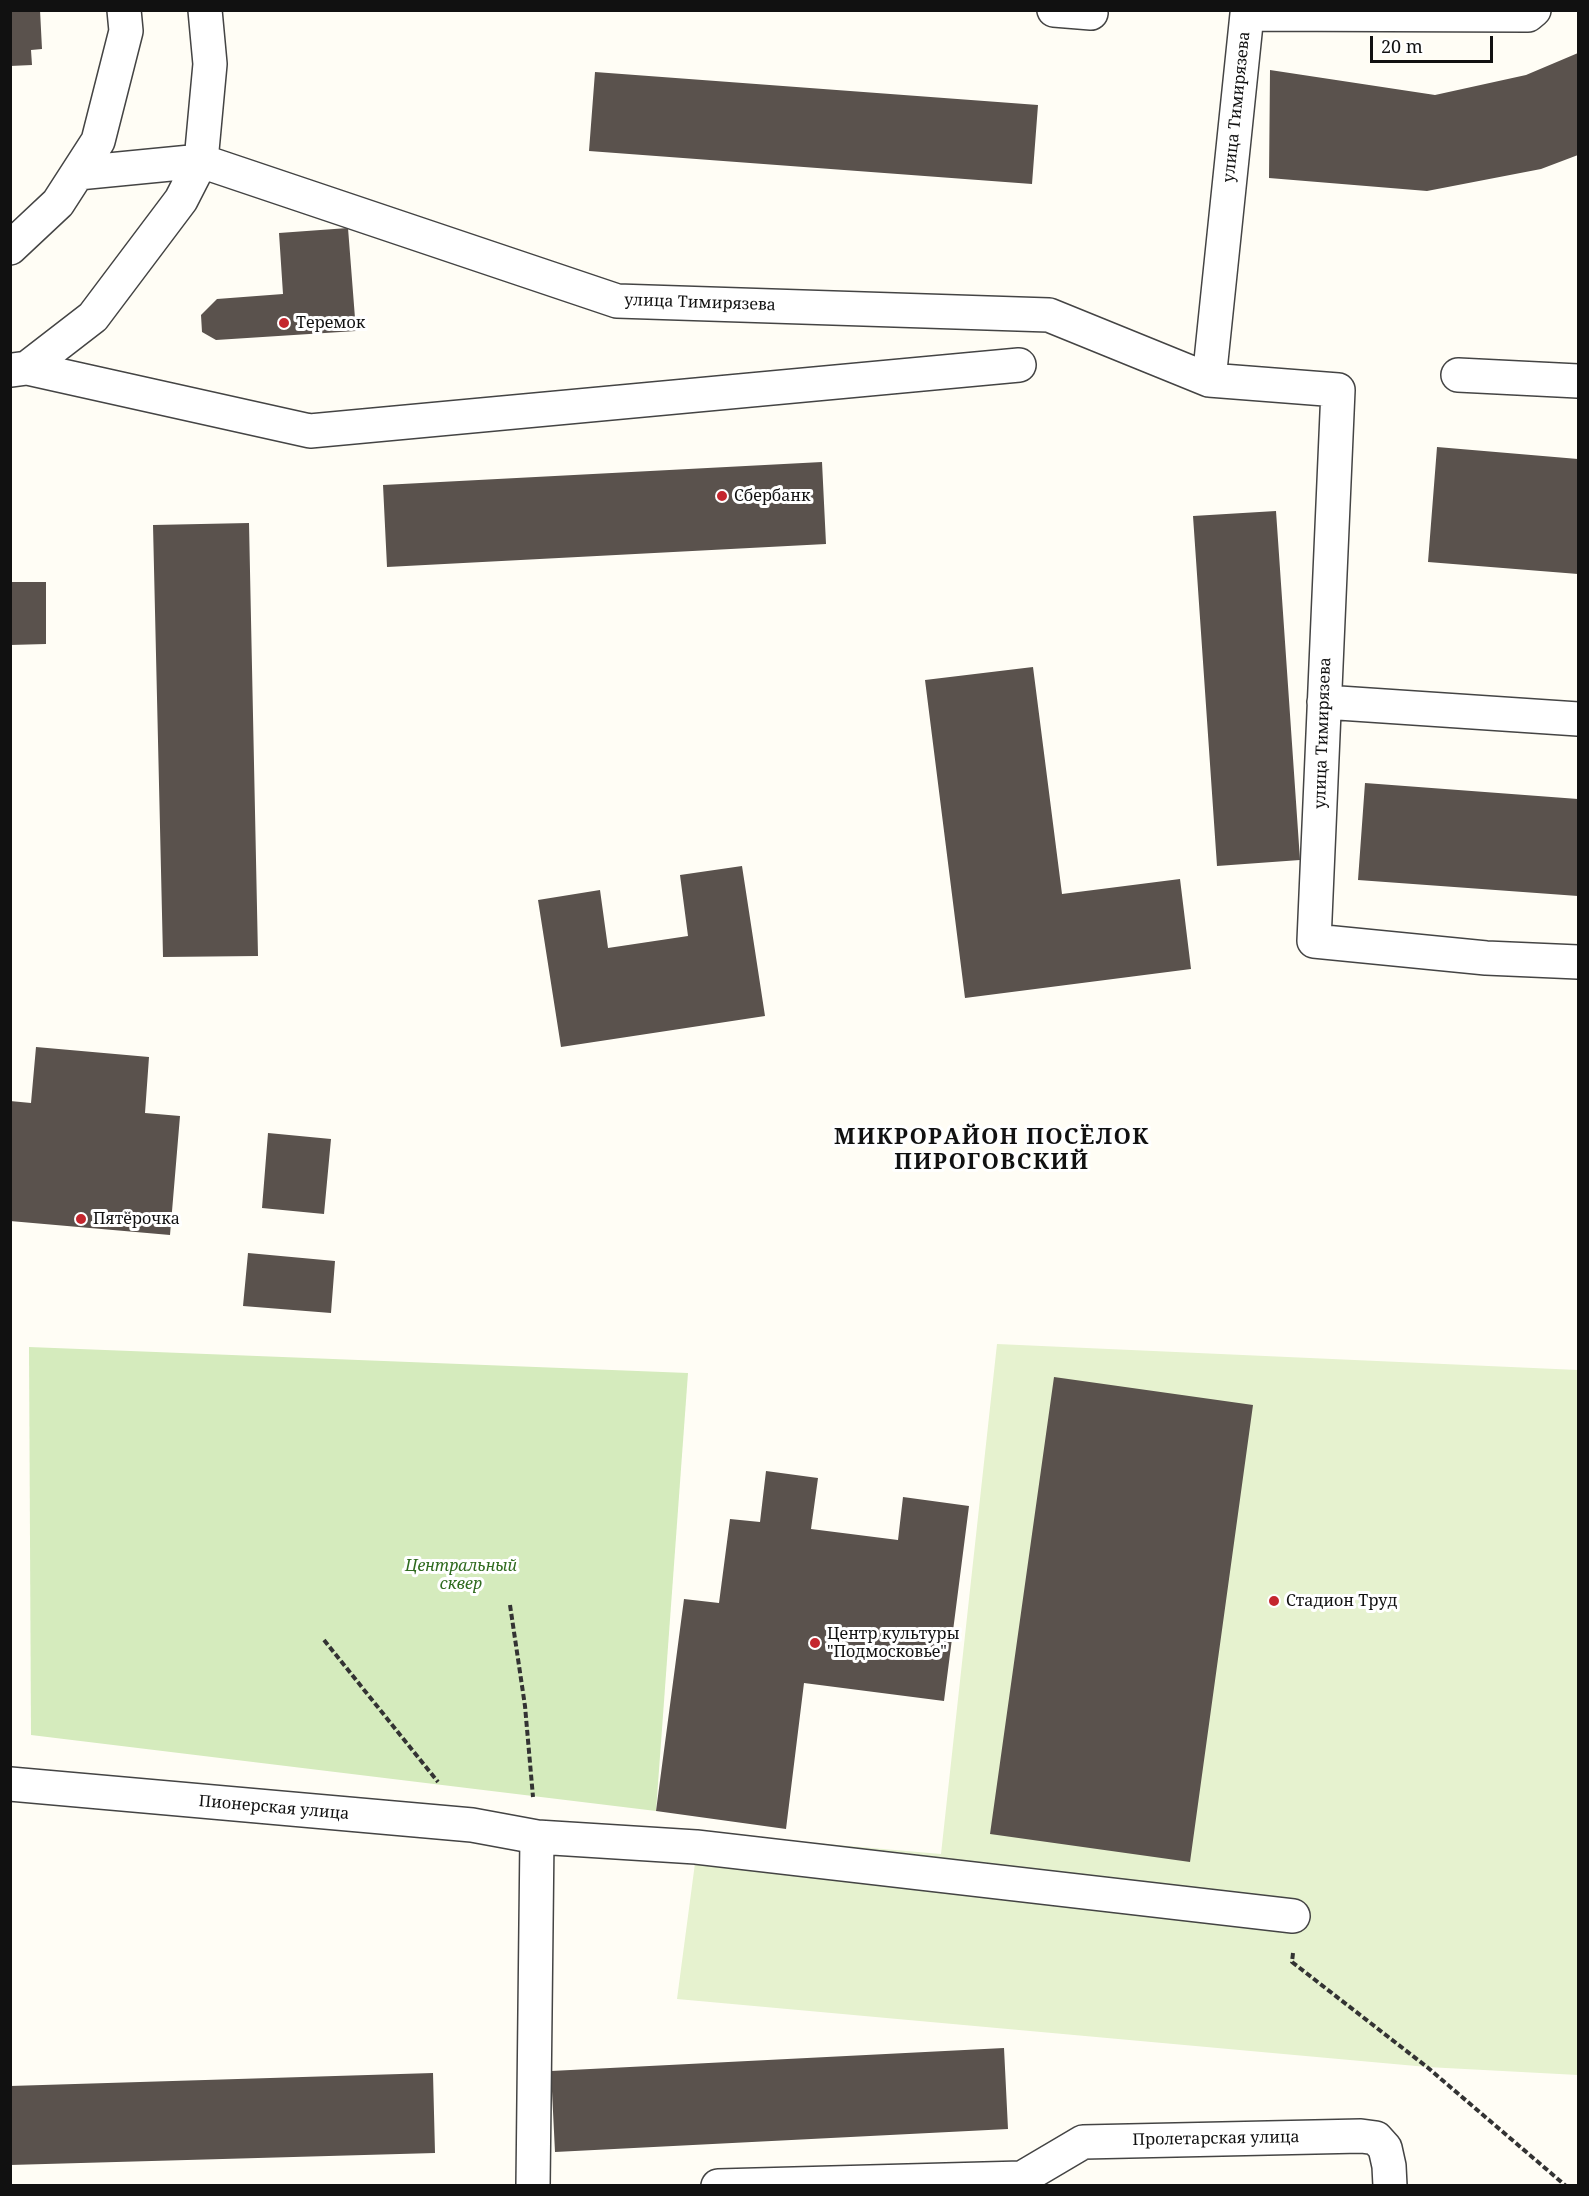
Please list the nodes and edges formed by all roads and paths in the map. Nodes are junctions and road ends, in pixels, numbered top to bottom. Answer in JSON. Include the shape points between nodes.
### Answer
{"nodes":[{"id":1,"x":124,"y":10,"type":"edge"},
{"id":2,"x":205,"y":10,"type":"edge"},
{"id":3,"x":1054,"y":10,"type":"edge"},
{"id":4,"x":1534,"y":10,"type":"edge"},
{"id":5,"x":1091,"y":13,"type":"dead end"},
{"id":6,"x":201,"y":161,"type":"junction"},
{"id":7,"x":78,"y":173,"type":"junction"},
{"id":8,"x":10,"y":248,"type":"edge"},
{"id":9,"x":1019,"y":365,"type":"dead end"},
{"id":10,"x":19,"y":369,"type":"edge"},
{"id":11,"x":1458,"y":375,"type":"dead end"},
{"id":12,"x":1209,"y":380,"type":"junction"},
{"id":13,"x":1578,"y":381,"type":"edge"},
{"id":14,"x":1324,"y":702,"type":"junction"},
{"id":15,"x":1578,"y":719,"type":"edge"},
{"id":16,"x":1578,"y":962,"type":"edge"},
{"id":17,"x":510,"y":1605,"type":"dead end"},
{"id":18,"x":324,"y":1640,"type":"dead end"},
{"id":19,"x":10,"y":1784,"type":"edge"},
{"id":20,"x":472,"y":1825,"type":"junction"},
{"id":21,"x":537,"y":1837,"type":"junction"},
{"id":22,"x":1293,"y":1916,"type":"joint"},
{"id":23,"x":1022,"y":2182,"type":"edge"},
{"id":24,"x":533,"y":2186,"type":"edge"},
{"id":25,"x":718,"y":2186,"type":"edge"},
{"id":26,"x":1390,"y":2186,"type":"edge"},
{"id":27,"x":1566,"y":2186,"type":"edge"}],
"edges":[{"from":1,"to":7,"type":"street","via":[[126,31],[98,141]]},
{"from":2,"to":6,"type":"street","via":[[210,64]]},
{"from":3,"to":5,"type":"street"},
{"from":4,"to":12,"type":"street","name":"улица Тимирязева","via":[[1528,15],[1247,14]]},
{"from":6,"to":7,"type":"street"},
{"from":6,"to":10,"type":"street","via":[[181,200],[93,317]]},
{"from":6,"to":12,"type":"street","name":"улица Тимирязева","via":[[617,301],[1049,315]]},
{"from":7,"to":8,"type":"street","via":[[58,203]]},
{"from":9,"to":10,"type":"street","via":[[310,431]]},
{"from":11,"to":13,"type":"street"},
{"from":12,"to":14,"type":"street","name":"улица Тимирязева","via":[[1338,390]]},
{"from":14,"to":15,"type":"street"},
{"from":14,"to":16,"type":"street","name":"улица Тимирязева","via":[[1314,941],[1486,958]]},
{"from":17,"to":21,"type":"path","via":[[525,1706]]},
{"from":18,"to":20,"type":"path"},
{"from":19,"to":20,"type":"street","name":"Пионерская улица"},
{"from":20,"to":21,"type":"street","name":"Пионерская улица"},
{"from":21,"to":22,"type":"street","name":"Пионерская улица","via":[[696,1847]]},
{"from":21,"to":24,"type":"street"},
{"from":22,"to":27,"type":"path","via":[[1293,1962],[1427,2067]]},
{"from":23,"to":25,"type":"street"},
{"from":23,"to":26,"type":"street","name":"Пролетарская улица","via":[[1083,2142],[1361,2136],[1376,2138],[1385,2148]]}]}
